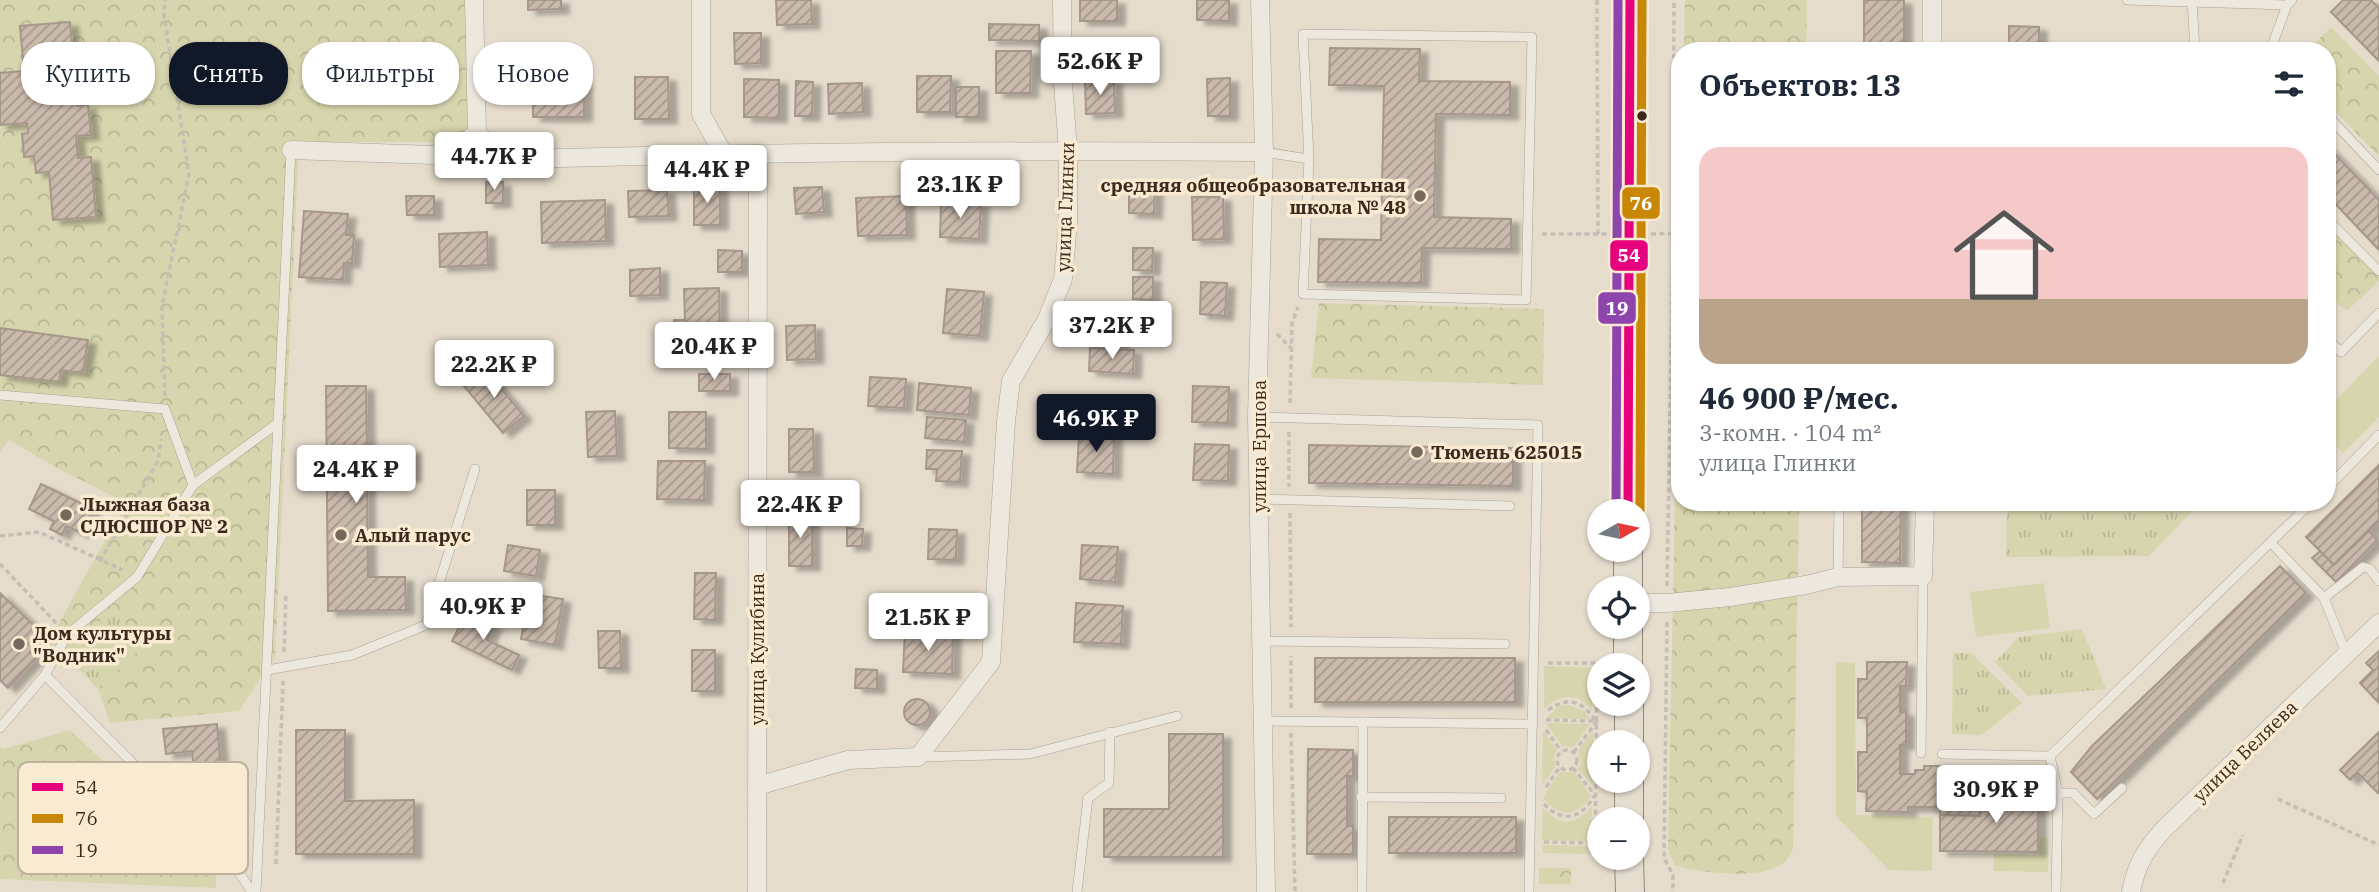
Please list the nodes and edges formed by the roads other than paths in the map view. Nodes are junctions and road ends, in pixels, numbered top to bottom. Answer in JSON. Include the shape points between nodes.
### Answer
{"nodes":[{"id":1,"x":474,"y":0,"type":"edge"},
{"id":2,"x":701,"y":0,"type":"edge"},
{"id":3,"x":1062,"y":0,"type":"edge"},
{"id":4,"x":1260,"y":0,"type":"edge"},
{"id":5,"x":1630,"y":0,"type":"edge"},
{"id":6,"x":1932,"y":0,"type":"edge"},
{"id":7,"x":2127,"y":0,"type":"edge"},
{"id":8,"x":2192,"y":0,"type":"edge"},
{"id":9,"x":2290,"y":2,"type":"edge"},
{"id":10,"x":1932,"y":42,"type":"edge"},
{"id":11,"x":2194,"y":42,"type":"edge"},
{"id":12,"x":2274,"y":42,"type":"edge"},
{"id":13,"x":2336,"y":124,"type":"edge"},
{"id":14,"x":477,"y":133,"type":"junction"},
{"id":15,"x":291,"y":150,"type":"joint"},
{"id":16,"x":1068,"y":151,"type":"junction"},
{"id":17,"x":1264,"y":152,"type":"junction"},
{"id":18,"x":723,"y":153,"type":"junction"},
{"id":19,"x":758,"y":154,"type":"junction"},
{"id":20,"x":1309,"y":159,"type":"junction"},
{"id":21,"x":2379,"y":170,"type":"edge"},
{"id":22,"x":2336,"y":228,"type":"edge"},
{"id":23,"x":2379,"y":271,"type":"edge"},
{"id":24,"x":2379,"y":313,"type":"edge"},
{"id":25,"x":2336,"y":347,"type":"edge"},
{"id":26,"x":0,"y":395,"type":"edge"},
{"id":27,"x":1257,"y":416,"type":"junction"},
{"id":28,"x":278,"y":423,"type":"junction"},
{"id":29,"x":2379,"y":435,"type":"edge"},
{"id":30,"x":475,"y":470,"type":"dead end"},
{"id":31,"x":2336,"y":479,"type":"edge"},
{"id":32,"x":193,"y":485,"type":"junction"},
{"id":33,"x":1259,"y":499,"type":"junction"},
{"id":34,"x":1628,"y":499,"type":"edge"},
{"id":35,"x":1510,"y":506,"type":"dead end"},
{"id":36,"x":1839,"y":511,"type":"edge"},
{"id":37,"x":1925,"y":511,"type":"edge"},
{"id":38,"x":2303,"y":511,"type":"edge"},
{"id":39,"x":2271,"y":543,"type":"junction"},
{"id":40,"x":1923,"y":576,"type":"junction"},
{"id":41,"x":1838,"y":577,"type":"junction"},
{"id":42,"x":2379,"y":581,"type":"edge"},
{"id":43,"x":2324,"y":598,"type":"junction"},
{"id":44,"x":1650,"y":603,"type":"edge"},
{"id":45,"x":2379,"y":623,"type":"edge"},
{"id":46,"x":1261,"y":641,"type":"junction"},
{"id":47,"x":1506,"y":644,"type":"dead end"},
{"id":48,"x":2346,"y":653,"type":"junction"},
{"id":49,"x":267,"y":670,"type":"junction"},
{"id":50,"x":45,"y":675,"type":"junction"},
{"id":51,"x":1177,"y":716,"type":"dead end"},
{"id":52,"x":1263,"y":721,"type":"junction"},
{"id":53,"x":1363,"y":722,"type":"junction"},
{"id":54,"x":1536,"y":722,"type":"junction"},
{"id":55,"x":0,"y":728,"type":"edge"},
{"id":56,"x":1110,"y":732,"type":"junction"},
{"id":57,"x":1922,"y":753,"type":"dead end"},
{"id":58,"x":1942,"y":754,"type":"dead end"},
{"id":59,"x":2050,"y":756,"type":"junction"},
{"id":60,"x":918,"y":757,"type":"junction"},
{"id":61,"x":132,"y":762,"type":"edge"},
{"id":62,"x":757,"y":786,"type":"junction"},
{"id":63,"x":2122,"y":788,"type":"dead end"},
{"id":64,"x":2058,"y":793,"type":"junction"},
{"id":65,"x":1362,"y":797,"type":"junction"},
{"id":66,"x":1501,"y":798,"type":"dead end"},
{"id":67,"x":1629,"y":870,"type":"edge"},
{"id":68,"x":241,"y":874,"type":"edge"},
{"id":69,"x":254,"y":892,"type":"edge"},
{"id":70,"x":757,"y":892,"type":"edge"},
{"id":71,"x":1077,"y":892,"type":"edge"},
{"id":72,"x":1266,"y":892,"type":"edge"},
{"id":73,"x":1362,"y":892,"type":"edge"},
{"id":74,"x":1530,"y":892,"type":"edge"},
{"id":75,"x":1630,"y":892,"type":"edge"},
{"id":76,"x":2056,"y":892,"type":"edge"},
{"id":77,"x":2131,"y":892,"type":"edge"}],
"edges":[{"from":1,"to":14,"type":"street"},
{"from":2,"to":18,"type":"street","via":[[701,114]]},
{"from":3,"to":16,"type":"street","name":"улица Глинки"},
{"from":4,"to":17,"type":"street","name":"улица Ершова"},
{"from":5,"to":34,"type":"main road"},
{"from":6,"to":10,"type":"street"},
{"from":7,"to":8,"type":"lane"},
{"from":8,"to":9,"type":"lane"},
{"from":8,"to":11,"type":"lane"},
{"from":9,"to":12,"type":"lane"},
{"from":13,"to":21,"type":"lane"},
{"from":14,"to":15,"type":"street","via":[[456,149],[433,155]]},
{"from":14,"to":18,"type":"street","via":[[494,150],[521,159]]},
{"from":15,"to":28,"type":"lane"},
{"from":16,"to":17,"type":"street"},
{"from":16,"to":19,"type":"street"},
{"from":16,"to":60,"type":"street","name":"улица Глинки","via":[[1063,279],[1047,319],[1011,382],[990,662]]},
{"from":17,"to":20,"type":"lane"},
{"from":17,"to":27,"type":"street","name":"улица Ершова"},
{"from":18,"to":19,"type":"street"},
{"from":19,"to":62,"type":"street","name":"улица Кулибина"},
{"from":20,"to":20,"type":"lane","via":[[1303,294],[1526,300],[1532,37],[1303,34]]},
{"from":22,"to":23,"type":"lane"},
{"from":24,"to":25,"type":"lane","via":[[2341,352]]},
{"from":26,"to":32,"type":"lane","via":[[165,409]]},
{"from":27,"to":33,"type":"street","name":"улица Ершова"},
{"from":27,"to":54,"type":"lane","via":[[1538,425]]},
{"from":28,"to":32,"type":"lane"},
{"from":28,"to":49,"type":"lane"},
{"from":29,"to":31,"type":"lane"},
{"from":30,"to":49,"type":"lane","via":[[426,625],[352,655]]},
{"from":32,"to":50,"type":"lane","via":[[137,577],[67,635]]},
{"from":33,"to":35,"type":"lane"},
{"from":33,"to":46,"type":"street","name":"улица Ершова"},
{"from":36,"to":41,"type":"lane"},
{"from":37,"to":40,"type":"street"},
{"from":38,"to":39,"type":"lane"},
{"from":39,"to":43,"type":"lane"},
{"from":39,"to":59,"type":"lane"},
{"from":40,"to":41,"type":"street"},
{"from":40,"to":57,"type":"lane"},
{"from":41,"to":44,"type":"street","via":[[1730,597]]},
{"from":42,"to":43,"type":"lane","via":[[2363,567]]},
{"from":43,"to":48,"type":"lane"},
{"from":45,"to":48,"type":"street","name":"улица Беляева"},
{"from":46,"to":47,"type":"lane"},
{"from":46,"to":52,"type":"street","name":"улица Ершова"},
{"from":48,"to":77,"type":"street","name":"улица Беляева","via":[[2145,850]]},
{"from":49,"to":69,"type":"lane"},
{"from":50,"to":55,"type":"lane"},
{"from":50,"to":61,"type":"lane"},
{"from":51,"to":56,"type":"lane"},
{"from":52,"to":53,"type":"lane"},
{"from":52,"to":72,"type":"street","name":"улица Ершова"},
{"from":53,"to":54,"type":"lane"},
{"from":53,"to":65,"type":"lane"},
{"from":54,"to":74,"type":"lane"},
{"from":56,"to":60,"type":"lane","via":[[1030,754]]},
{"from":56,"to":71,"type":"lane","via":[[1109,783],[1088,798]]},
{"from":58,"to":59,"type":"lane"},
{"from":59,"to":64,"type":"lane"},
{"from":60,"to":62,"type":"street","via":[[848,760]]},
{"from":62,"to":70,"type":"street","name":"улица Кулибина"},
{"from":63,"to":64,"type":"lane","via":[[2094,814],[2073,793]]},
{"from":64,"to":76,"type":"lane"},
{"from":65,"to":66,"type":"lane"},
{"from":65,"to":73,"type":"lane"},
{"from":67,"to":75,"type":"main road"},
{"from":68,"to":69,"type":"lane"}]}
